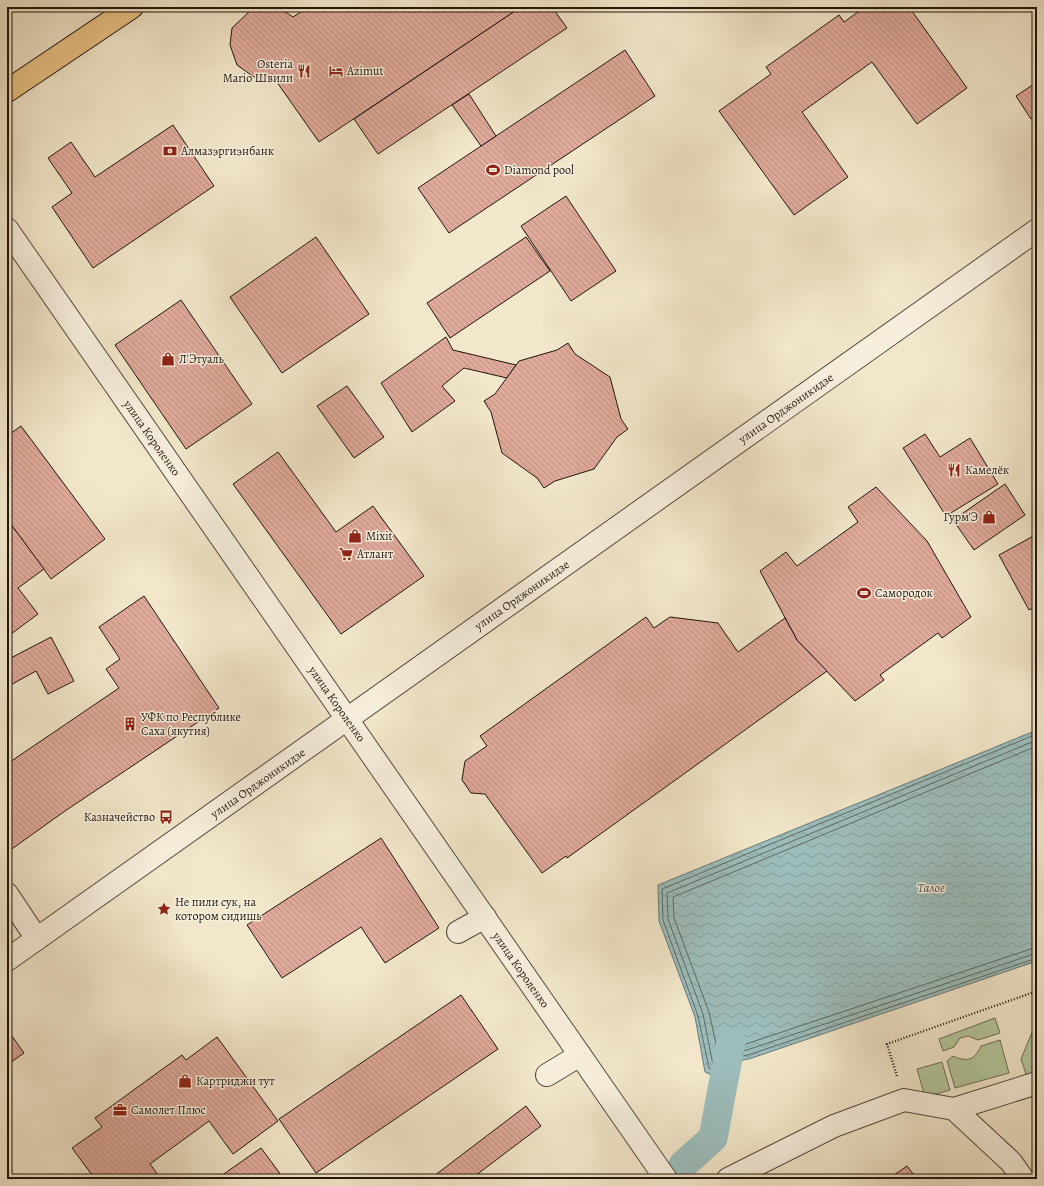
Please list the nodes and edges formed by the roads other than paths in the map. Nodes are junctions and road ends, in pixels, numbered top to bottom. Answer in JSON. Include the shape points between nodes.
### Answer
{"nodes":[{"id":1,"x":132,"y":7,"type":"edge"},
{"id":2,"x":7,"y":91,"type":"edge"},
{"id":3,"x":7,"y":229,"type":"edge"},
{"id":4,"x":1037,"y":230,"type":"edge"},
{"id":5,"x":347,"y":719,"type":"junction"},
{"id":6,"x":7,"y":894,"type":"edge"},
{"id":7,"x":484,"y":917,"type":"junction"},
{"id":8,"x":458,"y":932,"type":"dead end"},
{"id":9,"x":37,"y":939,"type":"junction"},
{"id":10,"x":7,"y":960,"type":"edge"},
{"id":11,"x":580,"y":1055,"type":"junction"},
{"id":12,"x":547,"y":1075,"type":"dead end"},
{"id":13,"x":1037,"y":1083,"type":"edge"},
{"id":14,"x":954,"y":1110,"type":"junction"},
{"id":15,"x":733,"y":1178,"type":"edge"},
{"id":16,"x":666,"y":1179,"type":"edge"},
{"id":17,"x":1023,"y":1179,"type":"edge"}],
"edges":[{"from":1,"to":2,"type":"main road"},
{"from":3,"to":5,"type":"street","name":"улица Короленко"},
{"from":4,"to":5,"type":"street","name":"улица Орджоникидзе"},
{"from":5,"to":7,"type":"street","name":"улица Короленко"},
{"from":5,"to":9,"type":"street","name":"улица Орджоникидзе"},
{"from":6,"to":9,"type":"street"},
{"from":7,"to":8,"type":"street"},
{"from":7,"to":11,"type":"street","name":"улица Короленко"},
{"from":9,"to":10,"type":"street","name":"улица Орджоникидзе"},
{"from":11,"to":12,"type":"street"},
{"from":11,"to":16,"type":"street","name":"улица Короленко"},
{"from":13,"to":14,"type":"street"},
{"from":14,"to":15,"type":"street","via":[[904,1100],[834,1126]]},
{"from":14,"to":17,"type":"street","via":[[1011,1162]]}]}
